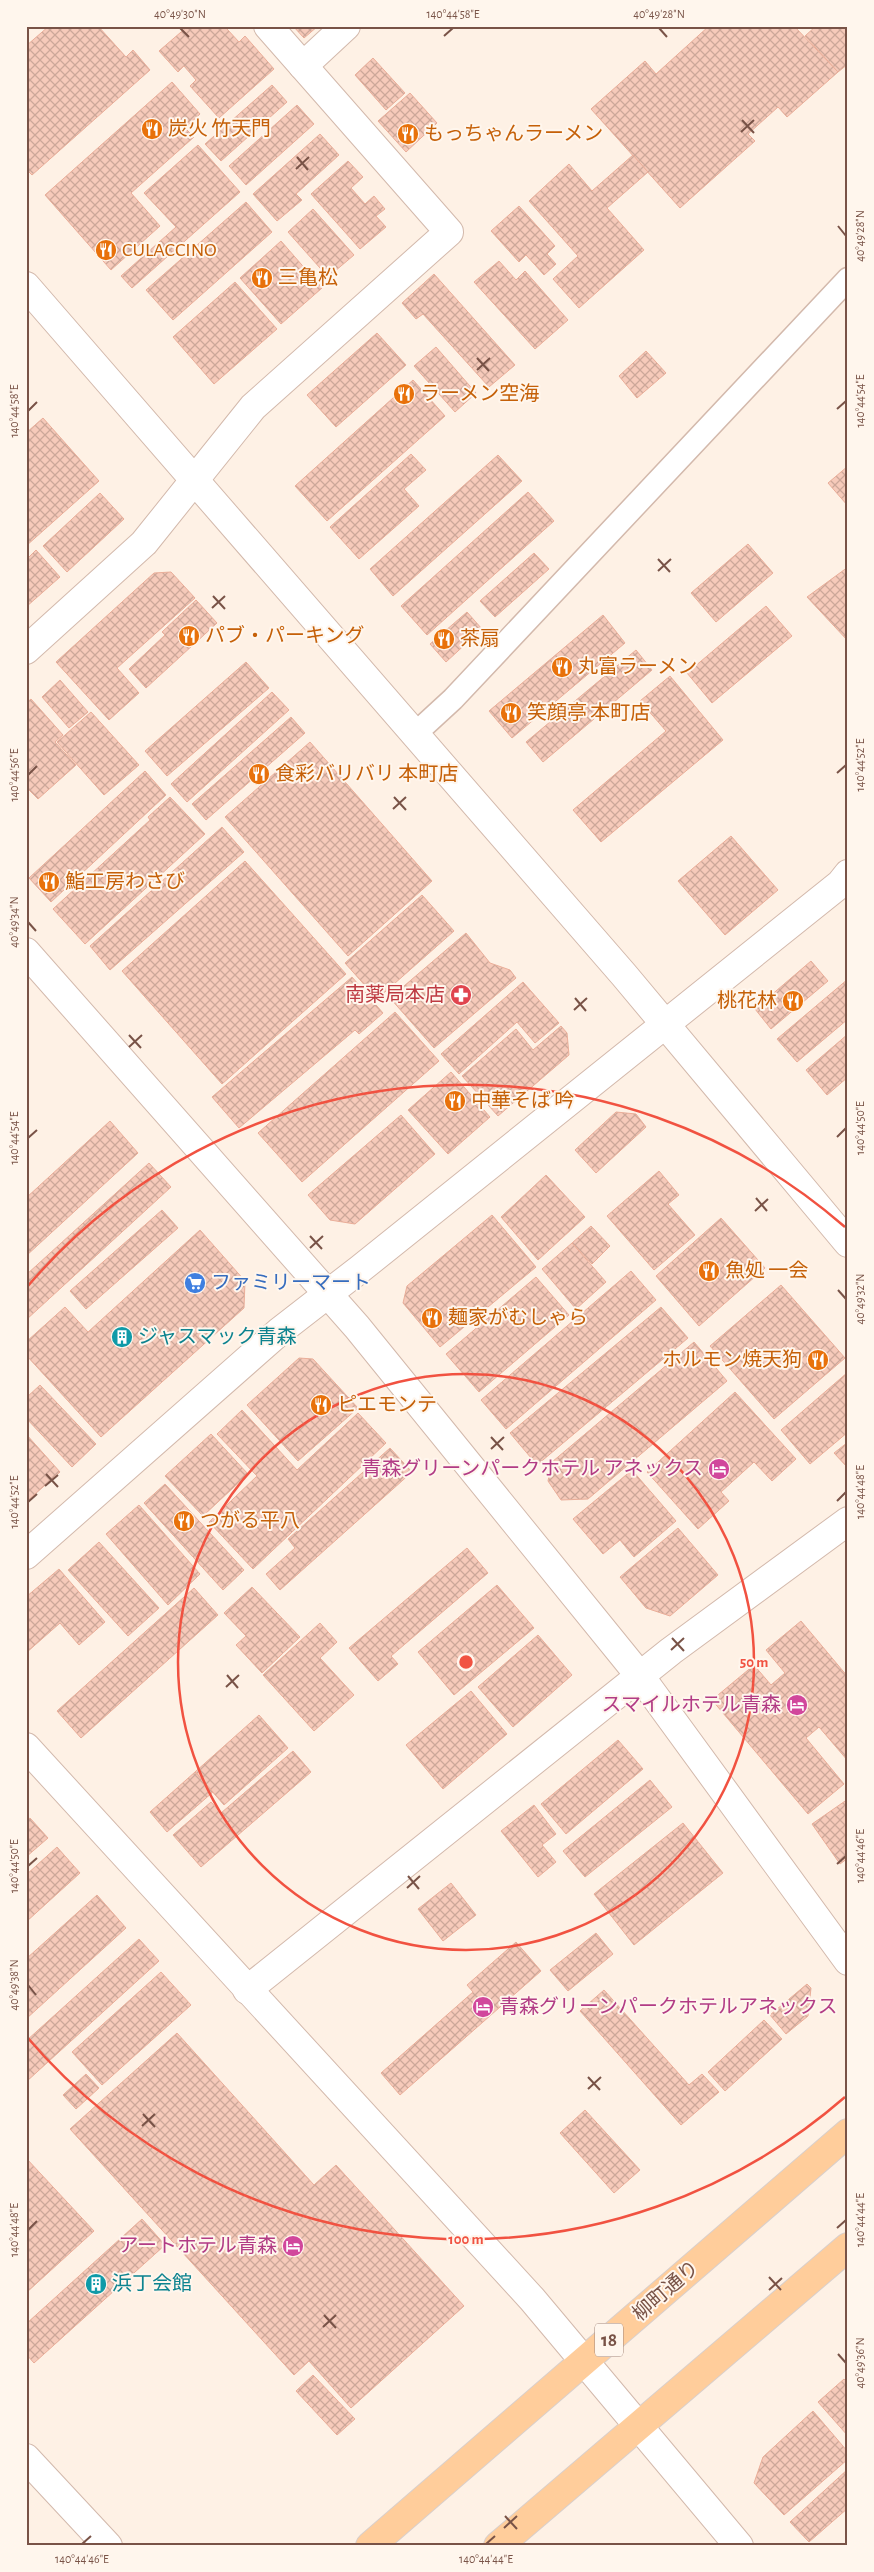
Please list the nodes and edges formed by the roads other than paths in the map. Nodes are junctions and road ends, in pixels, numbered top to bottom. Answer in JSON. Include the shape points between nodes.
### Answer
{"nodes":[{"id":1,"x":268,"y":26,"type":"edge"},
{"id":2,"x":346,"y":26,"type":"edge"},
{"id":3,"x":303,"y":66,"type":"junction"},
{"id":4,"x":848,"y":279,"type":"edge"},
{"id":5,"x":26,"y":286,"type":"edge"},
{"id":6,"x":195,"y":480,"type":"junction"},
{"id":7,"x":26,"y":650,"type":"edge"},
{"id":8,"x":416,"y":733,"type":"junction"},
{"id":9,"x":848,"y":874,"type":"edge"},
{"id":10,"x":26,"y":952,"type":"edge"},
{"id":11,"x":664,"y":1023,"type":"junction"},
{"id":12,"x":848,"y":1243,"type":"edge"},
{"id":13,"x":329,"y":1293,"type":"junction"},
{"id":14,"x":848,"y":1521,"type":"edge"},
{"id":15,"x":26,"y":1555,"type":"edge"},
{"id":16,"x":640,"y":1676,"type":"junction"},
{"id":17,"x":26,"y":1747,"type":"edge"},
{"id":18,"x":848,"y":1961,"type":"edge"},
{"id":19,"x":247,"y":1990,"type":"junction"},
{"id":20,"x":848,"y":2134,"type":"edge"},
{"id":21,"x":848,"y":2247,"type":"edge"},
{"id":22,"x":585,"y":2362,"type":"junction"},
{"id":23,"x":639,"y":2425,"type":"junction"},
{"id":24,"x":26,"y":2458,"type":"edge"},
{"id":25,"x":108,"y":2546,"type":"edge"},
{"id":26,"x":370,"y":2546,"type":"edge"},
{"id":27,"x":498,"y":2546,"type":"edge"},
{"id":28,"x":739,"y":2546,"type":"edge"}],
"edges":[{"from":1,"to":3,"type":"street"},
{"from":2,"to":3,"type":"street"},
{"from":3,"to":6,"type":"street","via":[[448,232],[253,408]]},
{"from":4,"to":8,"type":"lane","via":[[454,699]]},
{"from":5,"to":6,"type":"street"},
{"from":6,"to":7,"type":"street","via":[[144,543]]},
{"from":6,"to":8,"type":"street"},
{"from":8,"to":11,"type":"street"},
{"from":9,"to":11,"type":"street","via":[[840,884]]},
{"from":10,"to":13,"type":"street"},
{"from":11,"to":12,"type":"street"},
{"from":11,"to":13,"type":"street"},
{"from":13,"to":15,"type":"street","via":[[280,1331]]},
{"from":13,"to":16,"type":"street"},
{"from":14,"to":16,"type":"street"},
{"from":16,"to":18,"type":"street"},
{"from":16,"to":19,"type":"street"},
{"from":17,"to":19,"type":"street"},
{"from":19,"to":22,"type":"street","via":[[532,2299]]},
{"from":20,"to":22,"type":"main road","name":"柳町通り","number":"18"},
{"from":21,"to":23,"type":"main road"},
{"from":22,"to":23,"type":"street"},
{"from":22,"to":26,"type":"main road","name":"柳町通り","number":"18"},
{"from":23,"to":27,"type":"main road"},
{"from":23,"to":28,"type":"street"},
{"from":24,"to":25,"type":"street"}]}
